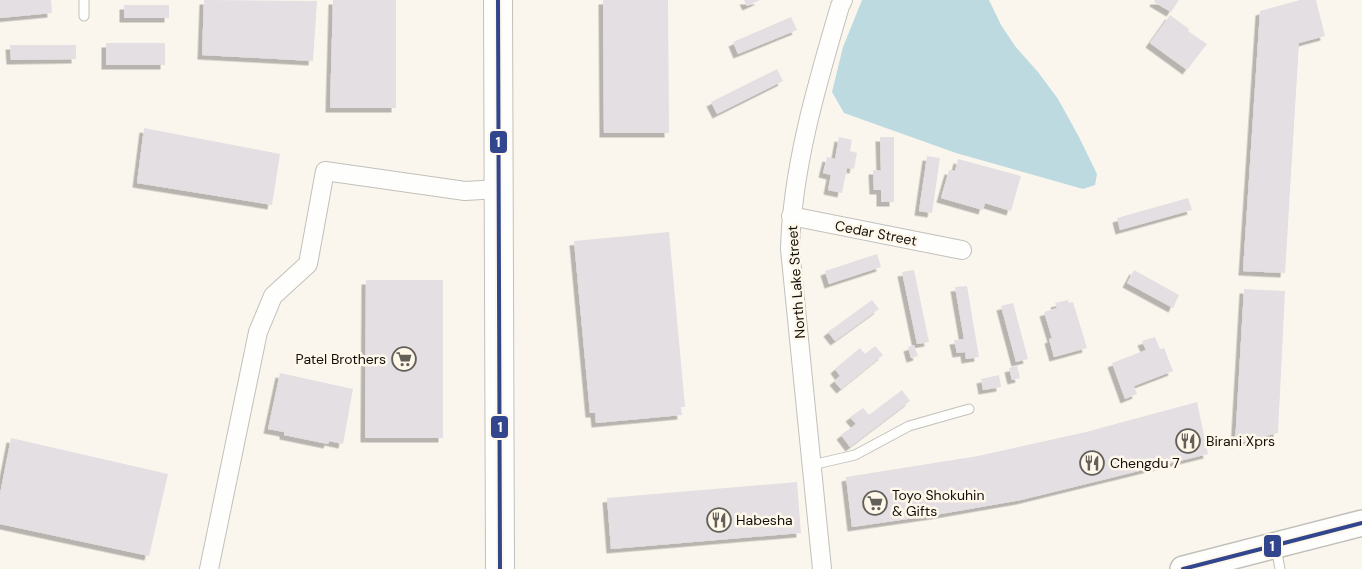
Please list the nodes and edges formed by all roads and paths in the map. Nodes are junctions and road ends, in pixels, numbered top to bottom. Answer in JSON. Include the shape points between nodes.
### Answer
{"nodes":[{"id":1,"x":84,"y":0,"type":"edge"},
{"id":2,"x":498,"y":0,"type":"edge"},
{"id":3,"x":844,"y":0,"type":"edge"},
{"id":4,"x":84,"y":16,"type":"dead end"},
{"id":5,"x":499,"y":189,"type":"junction"},
{"id":6,"x":791,"y":216,"type":"junction"},
{"id":7,"x":962,"y":250,"type":"dead end"},
{"id":8,"x":969,"y":409,"type":"dead end"},
{"id":9,"x":812,"y":465,"type":"junction"},
{"id":10,"x":1362,"y":523,"type":"edge"},
{"id":11,"x":1278,"y":557,"type":"edge"},
{"id":12,"x":1210,"y":566,"type":"edge"},
{"id":13,"x":209,"y":569,"type":"edge"},
{"id":14,"x":500,"y":569,"type":"edge"},
{"id":15,"x":822,"y":569,"type":"edge"},
{"id":16,"x":1183,"y":569,"type":"edge"}],
"edges":[{"from":1,"to":4,"type":"lane"},
{"from":2,"to":5,"type":"main road"},
{"from":3,"to":6,"type":"street","name":"North Lake Street","via":[[827,48]]},
{"from":5,"to":13,"type":"street","via":[[465,191],[325,171],[308,264],[273,296],[258,332]]},
{"from":5,"to":14,"type":"main road"},
{"from":6,"to":7,"type":"street","name":"Cedar Street"},
{"from":6,"to":9,"type":"street","name":"North Lake Street","via":[[790,249]]},
{"from":8,"to":9,"type":"lane","via":[[909,426],[855,455]]},
{"from":9,"to":15,"type":"street","name":"North Lake Street"},
{"from":10,"to":11,"type":"main road"},
{"from":11,"to":12,"type":"main road"},
{"from":12,"to":16,"type":"main road"}]}
